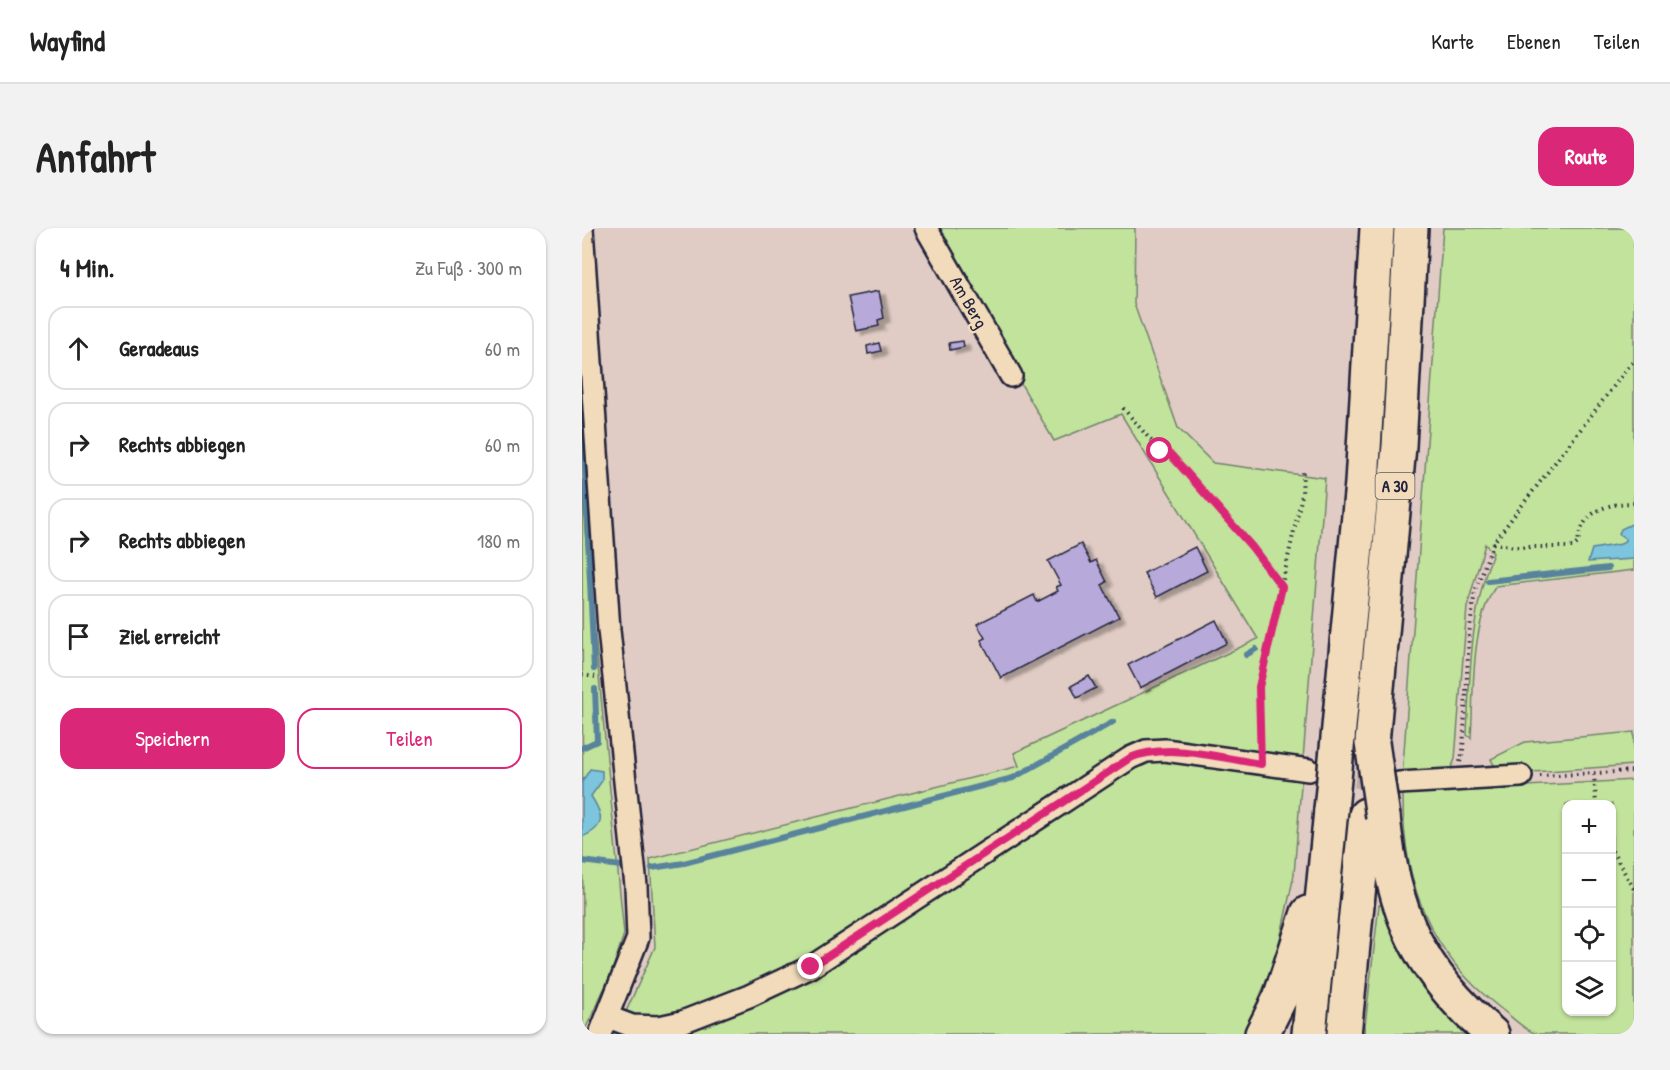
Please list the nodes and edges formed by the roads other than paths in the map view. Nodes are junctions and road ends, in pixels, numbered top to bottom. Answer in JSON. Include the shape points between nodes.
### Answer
{"nodes":[{"id":1,"x":582,"y":228,"type":"edge"},
{"id":2,"x":926,"y":228,"type":"edge"},
{"id":3,"x":1377,"y":228,"type":"edge"},
{"id":4,"x":1411,"y":228,"type":"edge"},
{"id":5,"x":1011,"y":376,"type":"dead end"},
{"id":6,"x":1309,"y":770,"type":"tunnel mouth"},
{"id":7,"x":1521,"y":776,"type":"road end"},
{"id":8,"x":1399,"y":783,"type":"tunnel mouth"},
{"id":9,"x":1374,"y":816,"type":"junction"},
{"id":10,"x":1329,"y":849,"type":"junction"},
{"id":11,"x":604,"y":1025,"type":"edge"},
{"id":12,"x":1262,"y":1034,"type":"edge"},
{"id":13,"x":1309,"y":1034,"type":"edge"},
{"id":14,"x":1344,"y":1034,"type":"edge"},
{"id":15,"x":1492,"y":1034,"type":"edge"}],
"edges":[{"from":1,"to":11,"type":"street","via":[[609,630],[638,928],[638,938]]},
{"from":2,"to":5,"type":"street","name":"Am Berg"},
{"from":3,"to":10,"type":"highway","number":"A 30","bridge":true,"via":[[1362,483]]},
{"from":4,"to":9,"type":"highway","number":"A 30","bridge":true,"via":[[1399,446],[1372,743]]},
{"from":6,"to":11,"type":"street","via":[[1165,750],[1146,751],[811,967],[682,1022],[659,1027]]},
{"from":7,"to":8,"type":"street"},
{"from":9,"to":14,"type":"highway","number":"A 30"},
{"from":9,"to":15,"type":"highway","via":[[1414,942],[1440,984]]},
{"from":10,"to":12,"type":"highway","via":[[1280,998]]},
{"from":10,"to":13,"type":"highway","number":"A 30"}]}
